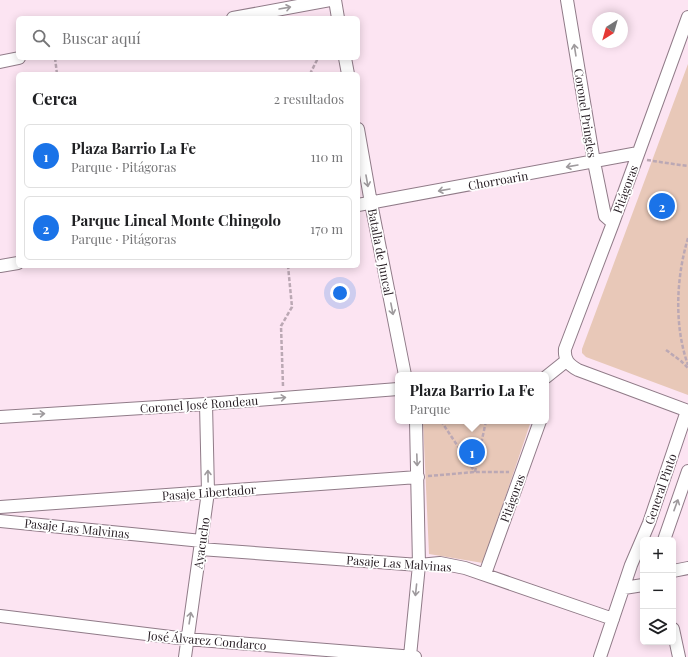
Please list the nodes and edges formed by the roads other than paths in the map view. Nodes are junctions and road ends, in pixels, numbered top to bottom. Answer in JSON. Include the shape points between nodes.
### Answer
{"nodes":[{"id":1,"x":330,"y":0,"type":"edge"},
{"id":2,"x":335,"y":0,"type":"edge"},
{"id":3,"x":567,"y":0,"type":"edge"},
{"id":4,"x":244,"y":16,"type":"edge"},
{"id":5,"x":338,"y":16,"type":"edge"},
{"id":6,"x":688,"y":16,"type":"edge"},
{"id":7,"x":16,"y":59,"type":"edge"},
{"id":8,"x":345,"y":60,"type":"edge"},
{"id":9,"x":0,"y":62,"type":"edge"},
{"id":10,"x":348,"y":72,"type":"edge"},
{"id":11,"x":360,"y":140,"type":"edge"},
{"id":12,"x":641,"y":159,"type":"junction"},
{"id":13,"x":594,"y":162,"type":"junction"},
{"id":14,"x":371,"y":203,"type":"junction"},
{"id":15,"x":360,"y":205,"type":"edge"},
{"id":16,"x":613,"y":223,"type":"junction"},
{"id":17,"x":16,"y":263,"type":"edge"},
{"id":18,"x":0,"y":266,"type":"edge"},
{"id":19,"x":566,"y":361,"type":"junction"},
{"id":20,"x":405,"y":372,"type":"edge"},
{"id":21,"x":549,"y":375,"type":"edge"},
{"id":22,"x":395,"y":389,"type":"edge"},
{"id":23,"x":206,"y":404,"type":"junction"},
{"id":24,"x":687,"y":411,"type":"edge"},
{"id":25,"x":0,"y":417,"type":"edge"},
{"id":26,"x":416,"y":424,"type":"edge"},
{"id":27,"x":539,"y":424,"type":"edge"},
{"id":28,"x":688,"y":471,"type":"edge"},
{"id":29,"x":418,"y":477,"type":"junction"},
{"id":30,"x":208,"y":492,"type":"junction"},
{"id":31,"x":0,"y":507,"type":"edge"},
{"id":32,"x":0,"y":521,"type":"edge"},
{"id":33,"x":665,"y":537,"type":"edge"},
{"id":34,"x":201,"y":545,"type":"junction"},
{"id":35,"x":419,"y":564,"type":"junction"},
{"id":36,"x":688,"y":568,"type":"edge"},
{"id":37,"x":676,"y":570,"type":"edge"},
{"id":38,"x":485,"y":574,"type":"junction"},
{"id":39,"x":640,"y":585,"type":"edge"},
{"id":40,"x":624,"y":588,"type":"junction"},
{"id":41,"x":0,"y":616,"type":"edge"},
{"id":42,"x":613,"y":619,"type":"junction"},
{"id":43,"x":187,"y":639,"type":"junction"},
{"id":44,"x":676,"y":643,"type":"edge"},
{"id":45,"x":185,"y":657,"type":"edge"},
{"id":46,"x":413,"y":657,"type":"edge"},
{"id":47,"x":600,"y":657,"type":"edge"},
{"id":48,"x":679,"y":657,"type":"edge"}],
"edges":[{"from":4,"to":1,"type":"street","one_way":true},
{"from":2,"to":5,"type":"street"},
{"from":13,"to":3,"type":"street","name":"Coronel Pringles","one_way":true},
{"from":6,"to":12,"type":"street","name":"Pitágoras"},
{"from":7,"to":9,"type":"street"},
{"from":8,"to":10,"type":"street"},
{"from":11,"to":14,"type":"street","name":"Batalla de Juncal","one_way":true},
{"from":12,"to":13,"type":"street","name":"Chorroarin"},
{"from":12,"to":16,"type":"street","name":"Pitágoras"},
{"from":13,"to":14,"type":"street","name":"Chorroarin","one_way":true},
{"from":13,"to":16,"type":"street","name":"Coronel Pringles","via":[[605,216]]},
{"from":14,"to":15,"type":"street","name":"Chorroarin"},
{"from":14,"to":20,"type":"street","name":"Batalla de Juncal","one_way":true},
{"from":16,"to":19,"type":"street","name":"Pitágoras","via":[[565,349]]},
{"from":17,"to":18,"type":"street"},
{"from":19,"to":21,"type":"street"},
{"from":19,"to":24,"type":"street","via":[[578,370]]},
{"from":23,"to":22,"type":"street","name":"Coronel José Rondeau","one_way":true},
{"from":25,"to":23,"type":"street","name":"Coronel José Rondeau","one_way":true},
{"from":30,"to":23,"type":"street","name":"Ayacucho","one_way":true},
{"from":24,"to":40,"type":"street","name":"General Pinto"},
{"from":26,"to":29,"type":"street","one_way":true},
{"from":27,"to":38,"type":"street","name":"Pitágoras"},
{"from":33,"to":28,"type":"street","name":"General Pinto","one_way":true},
{"from":29,"to":30,"type":"street","name":"Pasaje Libertador"},
{"from":29,"to":35,"type":"street"},
{"from":30,"to":31,"type":"street","name":"Pasaje Libertador"},
{"from":30,"to":34,"type":"street","name":"Ayacucho"},
{"from":32,"to":34,"type":"street","name":"Pasaje Las Malvinas"},
{"from":34,"to":35,"type":"street","name":"Pasaje Las Malvinas"},
{"from":43,"to":34,"type":"street","name":"Ayacucho","one_way":true},
{"from":35,"to":38,"type":"street","name":"Pasaje Las Malvinas","via":[[451,564]]},
{"from":35,"to":46,"type":"street","one_way":true},
{"from":36,"to":37,"type":"street"},
{"from":38,"to":42,"type":"street","name":"Pasaje Las Malvinas"},
{"from":39,"to":40,"type":"street"},
{"from":40,"to":42,"type":"street","name":"General Pinto"},
{"from":41,"to":43,"type":"street","name":"José Álvarez Condarco"},
{"from":42,"to":47,"type":"street","name":"General Pinto"},
{"from":43,"to":45,"type":"street","name":"Ayacucho"},
{"from":43,"to":46,"type":"street","name":"José Álvarez Condarco"},
{"from":44,"to":48,"type":"street"}]}
